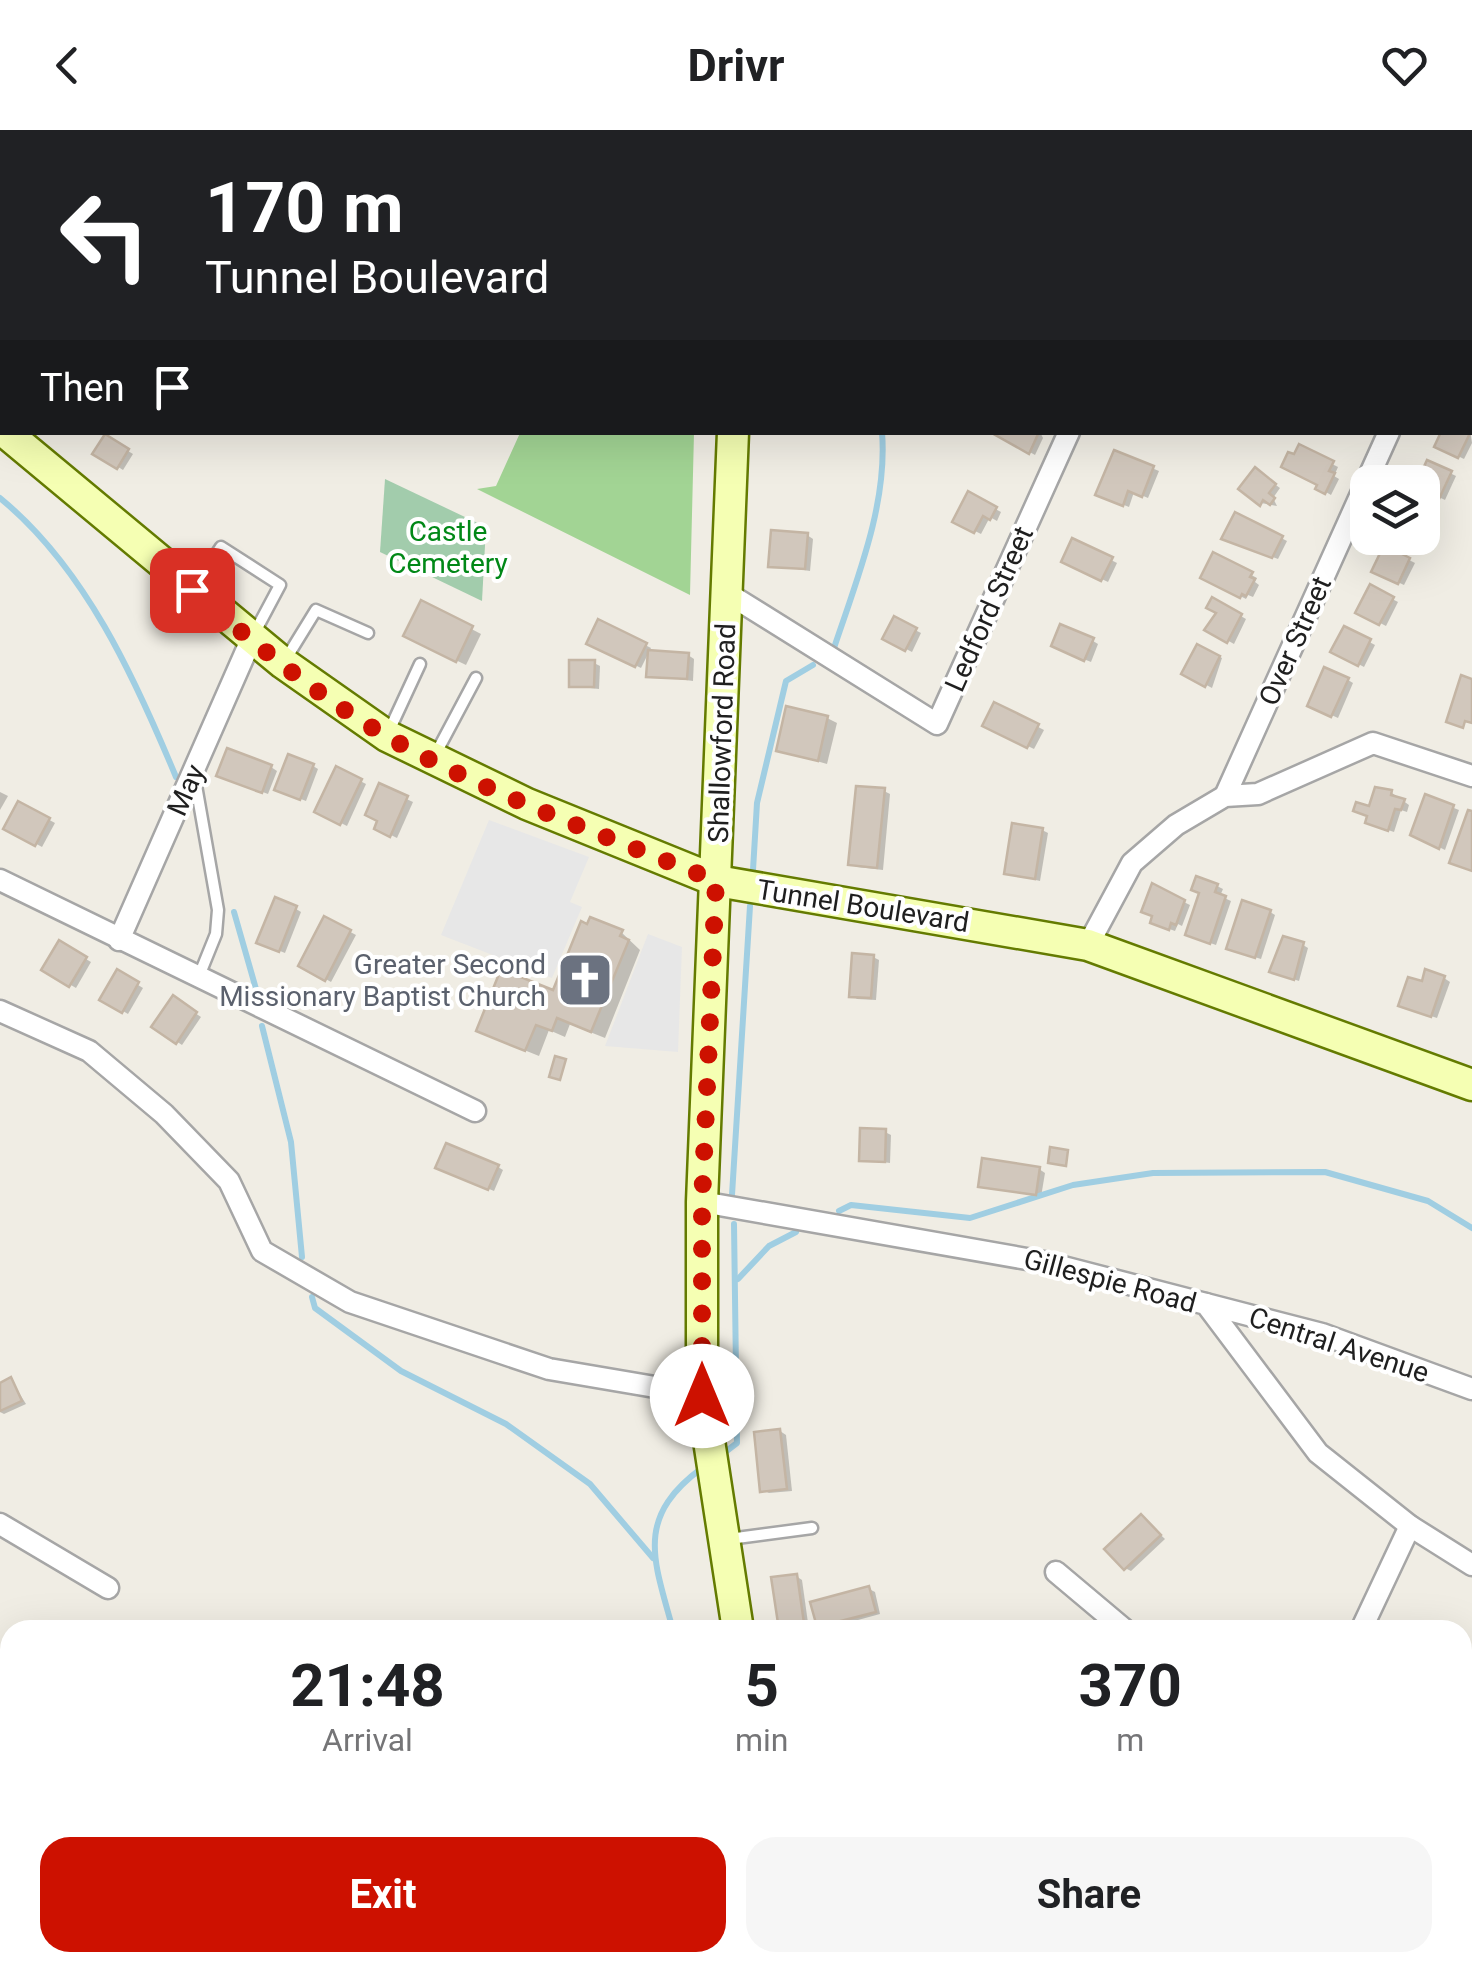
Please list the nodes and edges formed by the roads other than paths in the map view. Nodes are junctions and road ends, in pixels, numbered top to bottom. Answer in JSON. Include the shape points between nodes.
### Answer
{"nodes":[{"id":1,"x":6,"y":435,"type":"edge"},
{"id":2,"x":733,"y":435,"type":"edge"},
{"id":3,"x":1068,"y":435,"type":"edge"},
{"id":4,"x":1387,"y":435,"type":"edge"},
{"id":5,"x":192,"y":590,"type":"junction"},
{"id":6,"x":727,"y":593,"type":"junction"},
{"id":7,"x":368,"y":633,"type":"dead end"},
{"id":8,"x":251,"y":640,"type":"junction"},
{"id":9,"x":284,"y":663,"type":"junction"},
{"id":10,"x":420,"y":664,"type":"dead end"},
{"id":11,"x":476,"y":678,"type":"dead end"},
{"id":12,"x":387,"y":736,"type":"junction"},
{"id":13,"x":433,"y":759,"type":"junction"},
{"id":14,"x":194,"y":773,"type":"junction"},
{"id":15,"x":1472,"y":776,"type":"edge"},
{"id":16,"x":1226,"y":796,"type":"junction"},
{"id":17,"x":0,"y":880,"type":"edge"},
{"id":18,"x":716,"y":881,"type":"junction"},
{"id":19,"x":119,"y":940,"type":"junction"},
{"id":20,"x":1088,"y":945,"type":"junction"},
{"id":21,"x":198,"y":978,"type":"junction"},
{"id":22,"x":0,"y":1011,"type":"edge"},
{"id":23,"x":1472,"y":1086,"type":"edge"},
{"id":24,"x":476,"y":1111,"type":"dead end"},
{"id":25,"x":702,"y":1202,"type":"junction"},
{"id":26,"x":1206,"y":1304,"type":"junction"},
{"id":27,"x":1472,"y":1389,"type":"edge"},
{"id":28,"x":702,"y":1396,"type":"junction"},
{"id":29,"x":0,"y":1524,"type":"edge"},
{"id":30,"x":1410,"y":1526,"type":"junction"},
{"id":31,"x":812,"y":1528,"type":"dead end"},
{"id":32,"x":722,"y":1540,"type":"junction"},
{"id":33,"x":1472,"y":1565,"type":"edge"},
{"id":34,"x":1056,"y":1572,"type":"dead end"},
{"id":35,"x":108,"y":1588,"type":"dead end"},
{"id":36,"x":736,"y":1620,"type":"edge"},
{"id":37,"x":1113,"y":1620,"type":"edge"},
{"id":38,"x":1366,"y":1620,"type":"edge"}],
"edges":[{"from":1,"to":5,"type":"main road","name":"Tunnel Boulevard"},
{"from":2,"to":6,"type":"main road","name":"Shallowford Road"},
{"from":3,"to":6,"type":"street","name":"Ledford Street","via":[[937,724]]},
{"from":4,"to":16,"type":"street","name":"Over Street"},
{"from":5,"to":8,"type":"main road","name":"Tunnel Boulevard"},
{"from":5,"to":8,"type":"lane","via":[[221,547],[280,585]]},
{"from":6,"to":18,"type":"main road","name":"Shallowford Road"},
{"from":7,"to":9,"type":"lane","via":[[316,610]]},
{"from":8,"to":9,"type":"main road","name":"Tunnel Boulevard"},
{"from":8,"to":14,"type":"street","name":"May"},
{"from":9,"to":12,"type":"main road","name":"Tunnel Boulevard"},
{"from":10,"to":12,"type":"lane"},
{"from":11,"to":13,"type":"lane"},
{"from":12,"to":13,"type":"main road","name":"Tunnel Boulevard"},
{"from":13,"to":18,"type":"main road","name":"Tunnel Boulevard"},
{"from":14,"to":19,"type":"street","name":"May"},
{"from":14,"to":21,"type":"lane","via":[[218,910]]},
{"from":15,"to":16,"type":"street","via":[[1373,743],[1258,794]]},
{"from":16,"to":20,"type":"street","via":[[1176,825],[1132,863]]},
{"from":17,"to":19,"type":"street"},
{"from":18,"to":20,"type":"main road","name":"Tunnel Boulevard"},
{"from":18,"to":25,"type":"main road","name":"Shallowford Road"},
{"from":19,"to":21,"type":"street"},
{"from":20,"to":23,"type":"main road","name":"Tunnel Boulevard"},
{"from":21,"to":24,"type":"street"},
{"from":22,"to":28,"type":"street","via":[[89,1051],[164,1114],[228,1181],[262,1251],[350,1302],[549,1369]]},
{"from":25,"to":26,"type":"street","name":"Gillespie Road","via":[[1044,1262]]},
{"from":25,"to":28,"type":"main road","name":"Shallowford Road"},
{"from":26,"to":27,"type":"street","name":"Central Avenue","via":[[1322,1334]]},
{"from":26,"to":30,"type":"street","name":"Gillespie Road","via":[[1318,1453]]},
{"from":28,"to":32,"type":"main road","name":"Shallowford Road"},
{"from":29,"to":35,"type":"street"},
{"from":30,"to":33,"type":"street","name":"Gillespie Road"},
{"from":30,"to":38,"type":"street"},
{"from":31,"to":32,"type":"lane"},
{"from":32,"to":36,"type":"main road","name":"Shallowford Road"},
{"from":34,"to":37,"type":"street"}]}
